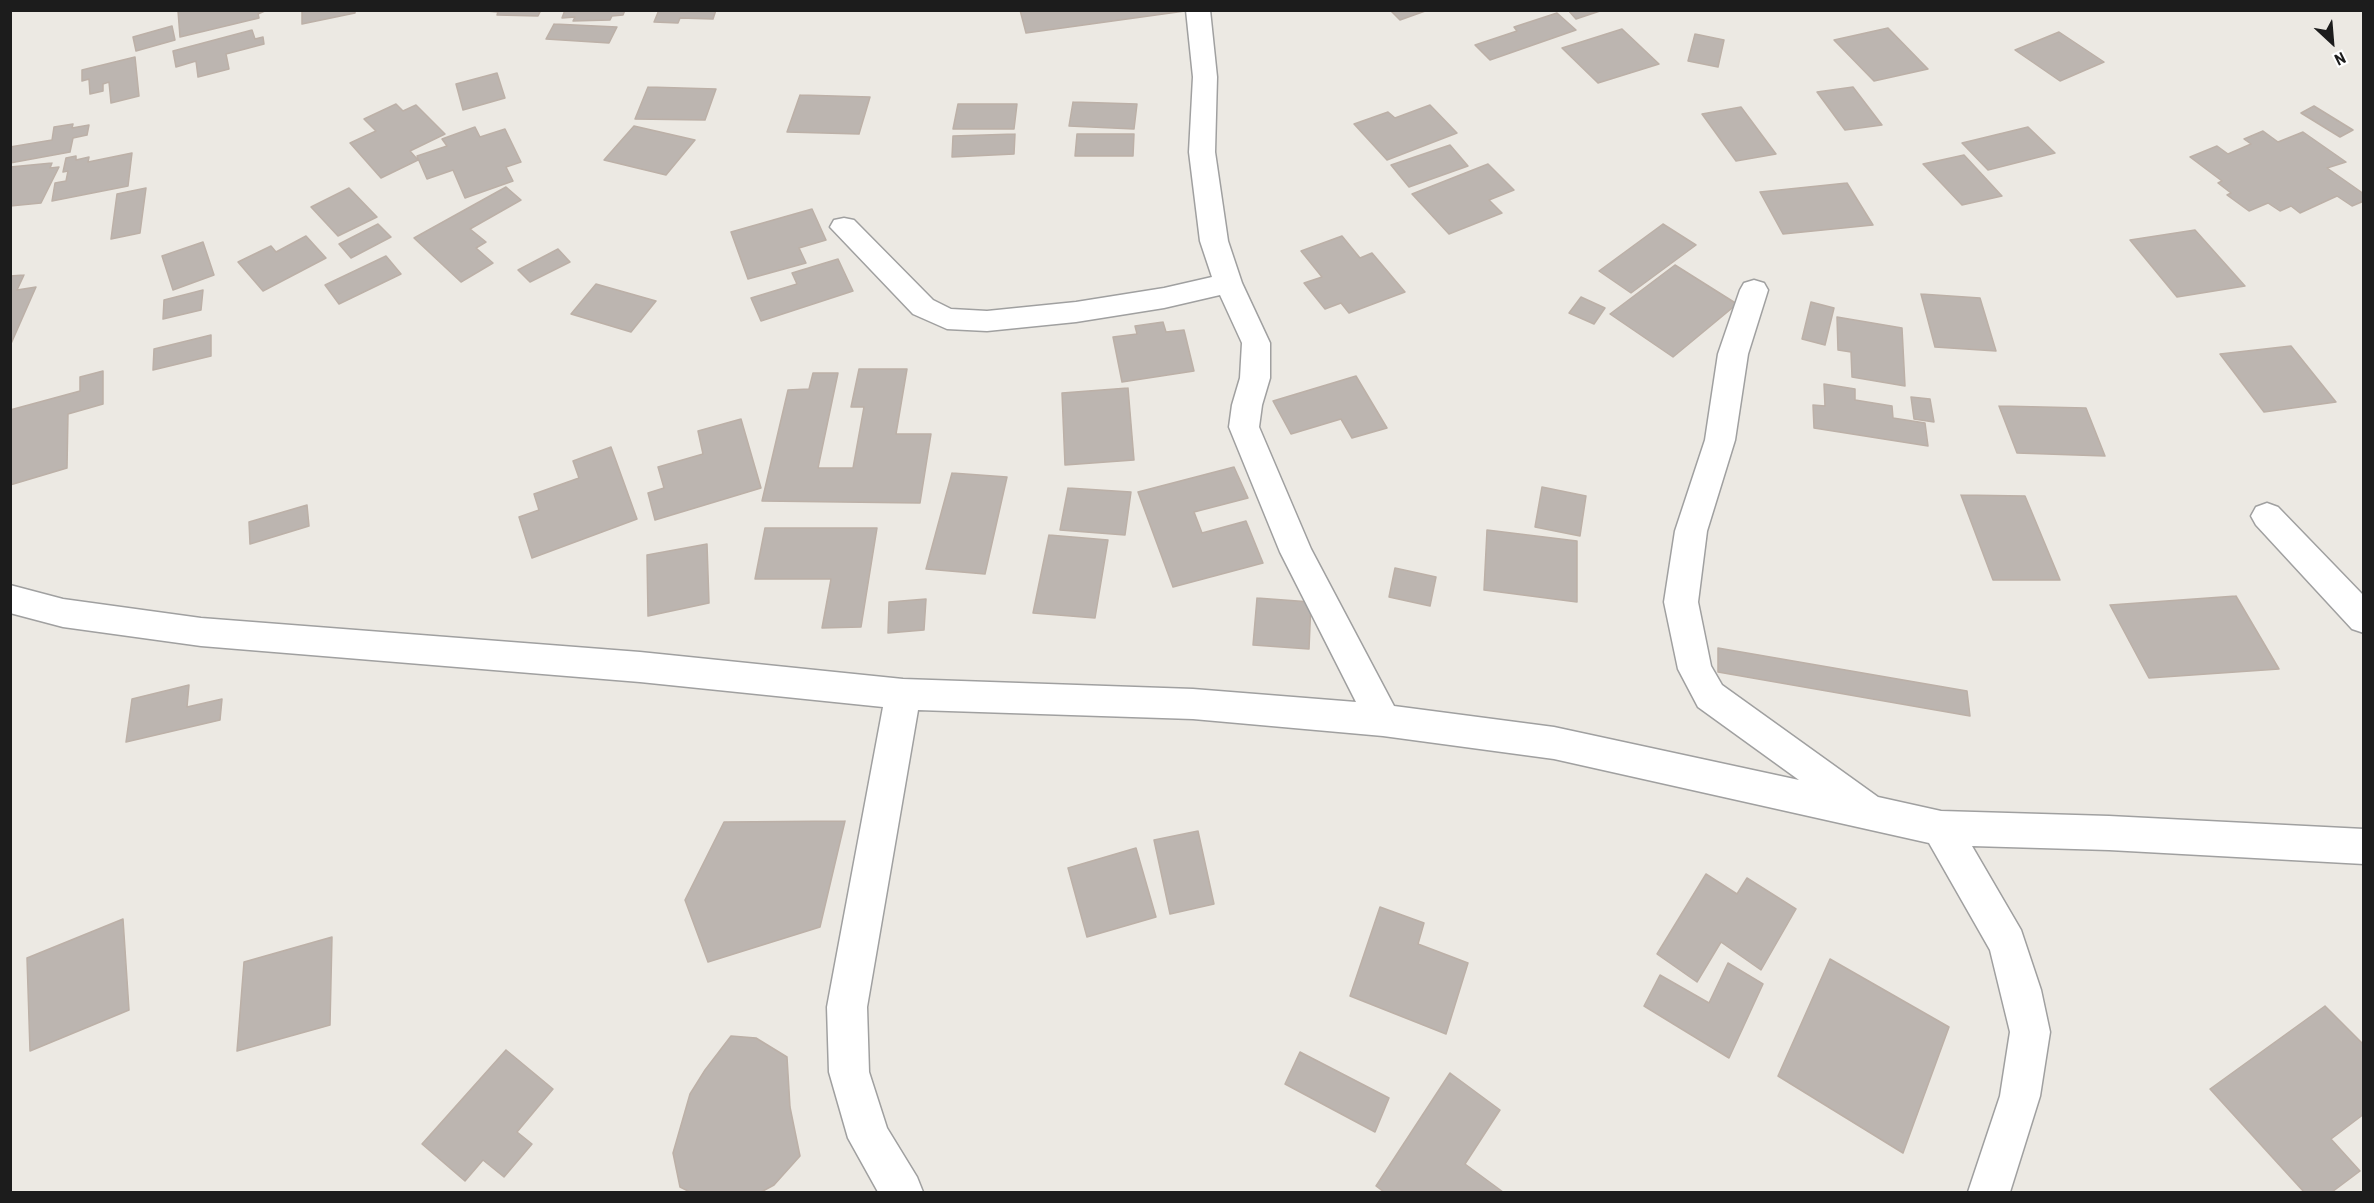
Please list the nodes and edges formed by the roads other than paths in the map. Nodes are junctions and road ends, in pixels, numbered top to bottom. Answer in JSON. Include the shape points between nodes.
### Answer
{"nodes":[{"id":1,"x":1198,"y":10,"type":"edge"},
{"id":2,"x":844,"y":227,"type":"dead end"},
{"id":3,"x":1228,"y":283,"type":"junction"},
{"id":4,"x":1754,"y":290,"type":"dead end"},
{"id":5,"x":2267,"y":516,"type":"dead end"},
{"id":6,"x":10,"y":599,"type":"edge"},
{"id":7,"x":2364,"y":619,"type":"edge"},
{"id":8,"x":903,"y":694,"type":"junction"},
{"id":9,"x":1383,"y":720,"type":"junction"},
{"id":10,"x":1875,"y":814,"type":"junction"},
{"id":11,"x":1941,"y":828,"type":"junction"},
{"id":12,"x":2364,"y":847,"type":"edge"},
{"id":13,"x":902,"y":1192,"type":"edge"},
{"id":14,"x":1989,"y":1192,"type":"edge"}],
"edges":[{"from":1,"to":3,"type":"street","via":[[1205,77],[1202,152],[1214,241]]},
{"from":2,"to":3,"type":"street","via":[[923,307],[947,319],[987,321],[1076,312]]},
{"from":3,"to":9,"type":"street","via":[[1256,343],[1255,378],[1244,427],[1296,552]]},
{"from":4,"to":10,"type":"street","via":[[1733,354],[1720,440],[1690,531],[1681,602],[1695,669],[1710,696]]},
{"from":5,"to":7,"type":"street"},
{"from":6,"to":8,"type":"street","via":[[63,613],[201,633],[640,667]]},
{"from":8,"to":9,"type":"street","via":[[1193,704]]},
{"from":8,"to":13,"type":"street","via":[[847,1007],[849,1072],[869,1138]]},
{"from":9,"to":10,"type":"street","via":[[1554,743]]},
{"from":10,"to":11,"type":"street"},
{"from":11,"to":12,"type":"street"},
{"from":11,"to":14,"type":"street","via":[[2007,943],[2030,1032],[2020,1096]]}]}
